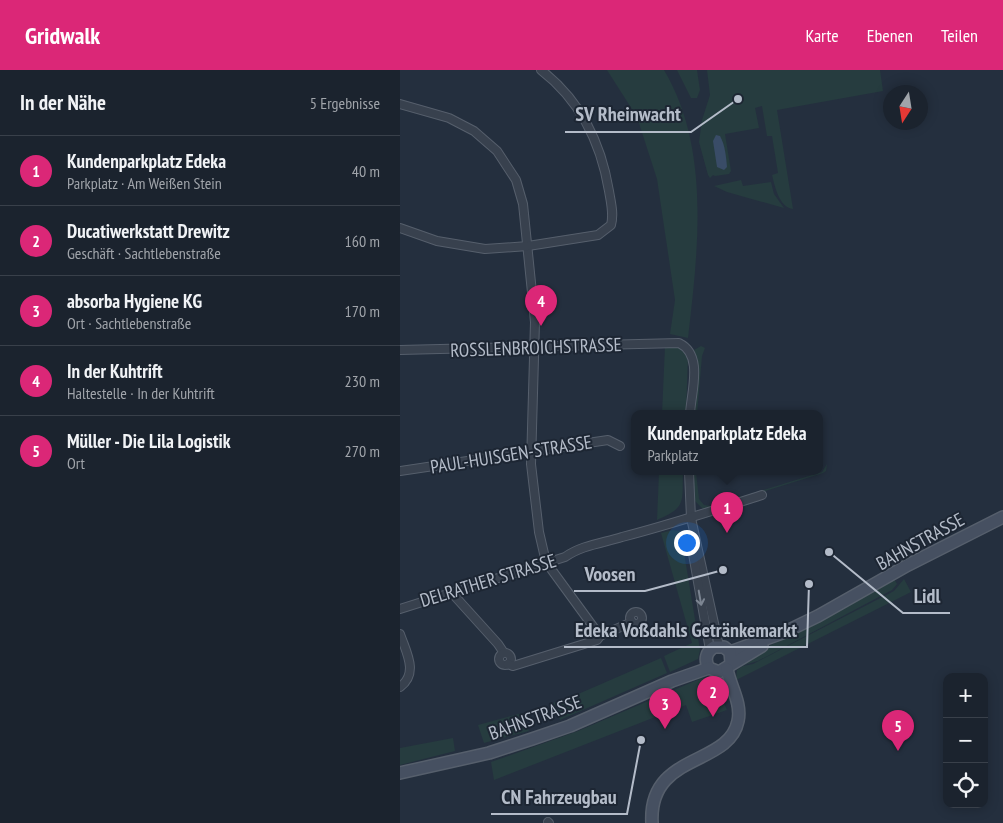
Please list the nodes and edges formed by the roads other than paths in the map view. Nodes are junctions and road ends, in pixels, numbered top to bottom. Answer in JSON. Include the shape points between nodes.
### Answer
{"nodes":[{"id":1,"x":541,"y":70,"type":"edge"},
{"id":2,"x":400,"y":104,"type":"edge"},
{"id":3,"x":400,"y":228,"type":"edge"},
{"id":4,"x":528,"y":246,"type":"junction"},
{"id":5,"x":536,"y":347,"type":"junction"},
{"id":6,"x":400,"y":350,"type":"edge"},
{"id":7,"x":690,"y":410,"type":"edge"},
{"id":8,"x":620,"y":446,"type":"dead end"},
{"id":9,"x":532,"y":451,"type":"junction"},
{"id":10,"x":400,"y":471,"type":"edge"},
{"id":11,"x":689,"y":475,"type":"edge"},
{"id":12,"x":762,"y":495,"type":"dead end"},
{"id":13,"x":1003,"y":516,"type":"edge"},
{"id":14,"x":691,"y":518,"type":"junction"},
{"id":15,"x":546,"y":562,"type":"junction"},
{"id":16,"x":451,"y":592,"type":"junction"},
{"id":17,"x":400,"y":609,"type":"edge"},
{"id":18,"x":632,"y":622,"type":"dead end"},
{"id":19,"x":400,"y":634,"type":"edge"},
{"id":20,"x":600,"y":636,"type":"junction"},
{"id":21,"x":719,"y":660,"type":"junction"},
{"id":22,"x":400,"y":687,"type":"edge"},
{"id":23,"x":400,"y":773,"type":"edge"},
{"id":24,"x":652,"y":823,"type":"edge"}],
"edges":[{"from":1,"to":4,"type":"street","via":[[570,98],[586,121],[605,165],[613,218],[598,235]]},
{"from":2,"to":4,"type":"street","via":[[449,118],[474,131],[497,151],[516,180],[523,204]]},
{"from":3,"to":4,"type":"street","via":[[462,246],[485,249]]},
{"from":4,"to":5,"type":"street"},
{"from":5,"to":6,"type":"street","name":"ROSSLENBROICHSTRASSE"},
{"from":5,"to":7,"type":"street","name":"ROSSLENBROICHSTRASSE","via":[[672,342],[686,346],[693,359]]},
{"from":5,"to":9,"type":"street"},
{"from":8,"to":9,"type":"street","name":"PAUL-HUISGEN-STRASSE","via":[[608,440]]},
{"from":9,"to":10,"type":"street","name":"PAUL-HUISGEN-STRASSE"},
{"from":9,"to":15,"type":"street","via":[[539,532]]},
{"from":11,"to":14,"type":"street"},
{"from":12,"to":14,"type":"street","name":"DELRATHER STRASSE"},
{"from":13,"to":21,"type":"street","name":"BAHNSTRASSE","via":[[908,565],[844,603]]},
{"from":14,"to":15,"type":"street","name":"DELRATHER STRASSE","via":[[606,540]]},
{"from":14,"to":21,"type":"street"},
{"from":15,"to":16,"type":"street","name":"DELRATHER STRASSE"},
{"from":15,"to":20,"type":"street"},
{"from":16,"to":17,"type":"street","name":"DELRATHER STRASSE"},
{"from":16,"to":20,"type":"street","via":[[511,657],[508,664],[513,666],[597,640]]},
{"from":18,"to":20,"type":"street"},
{"from":19,"to":22,"type":"street","via":[[411,670]]},
{"from":21,"to":23,"type":"street","name":"BAHNSTRASSE","via":[[570,726],[489,753]]},
{"from":21,"to":24,"type":"street","via":[[736,702],[739,719],[732,736],[721,746],[683,766],[664,782],[654,803]]}]}
